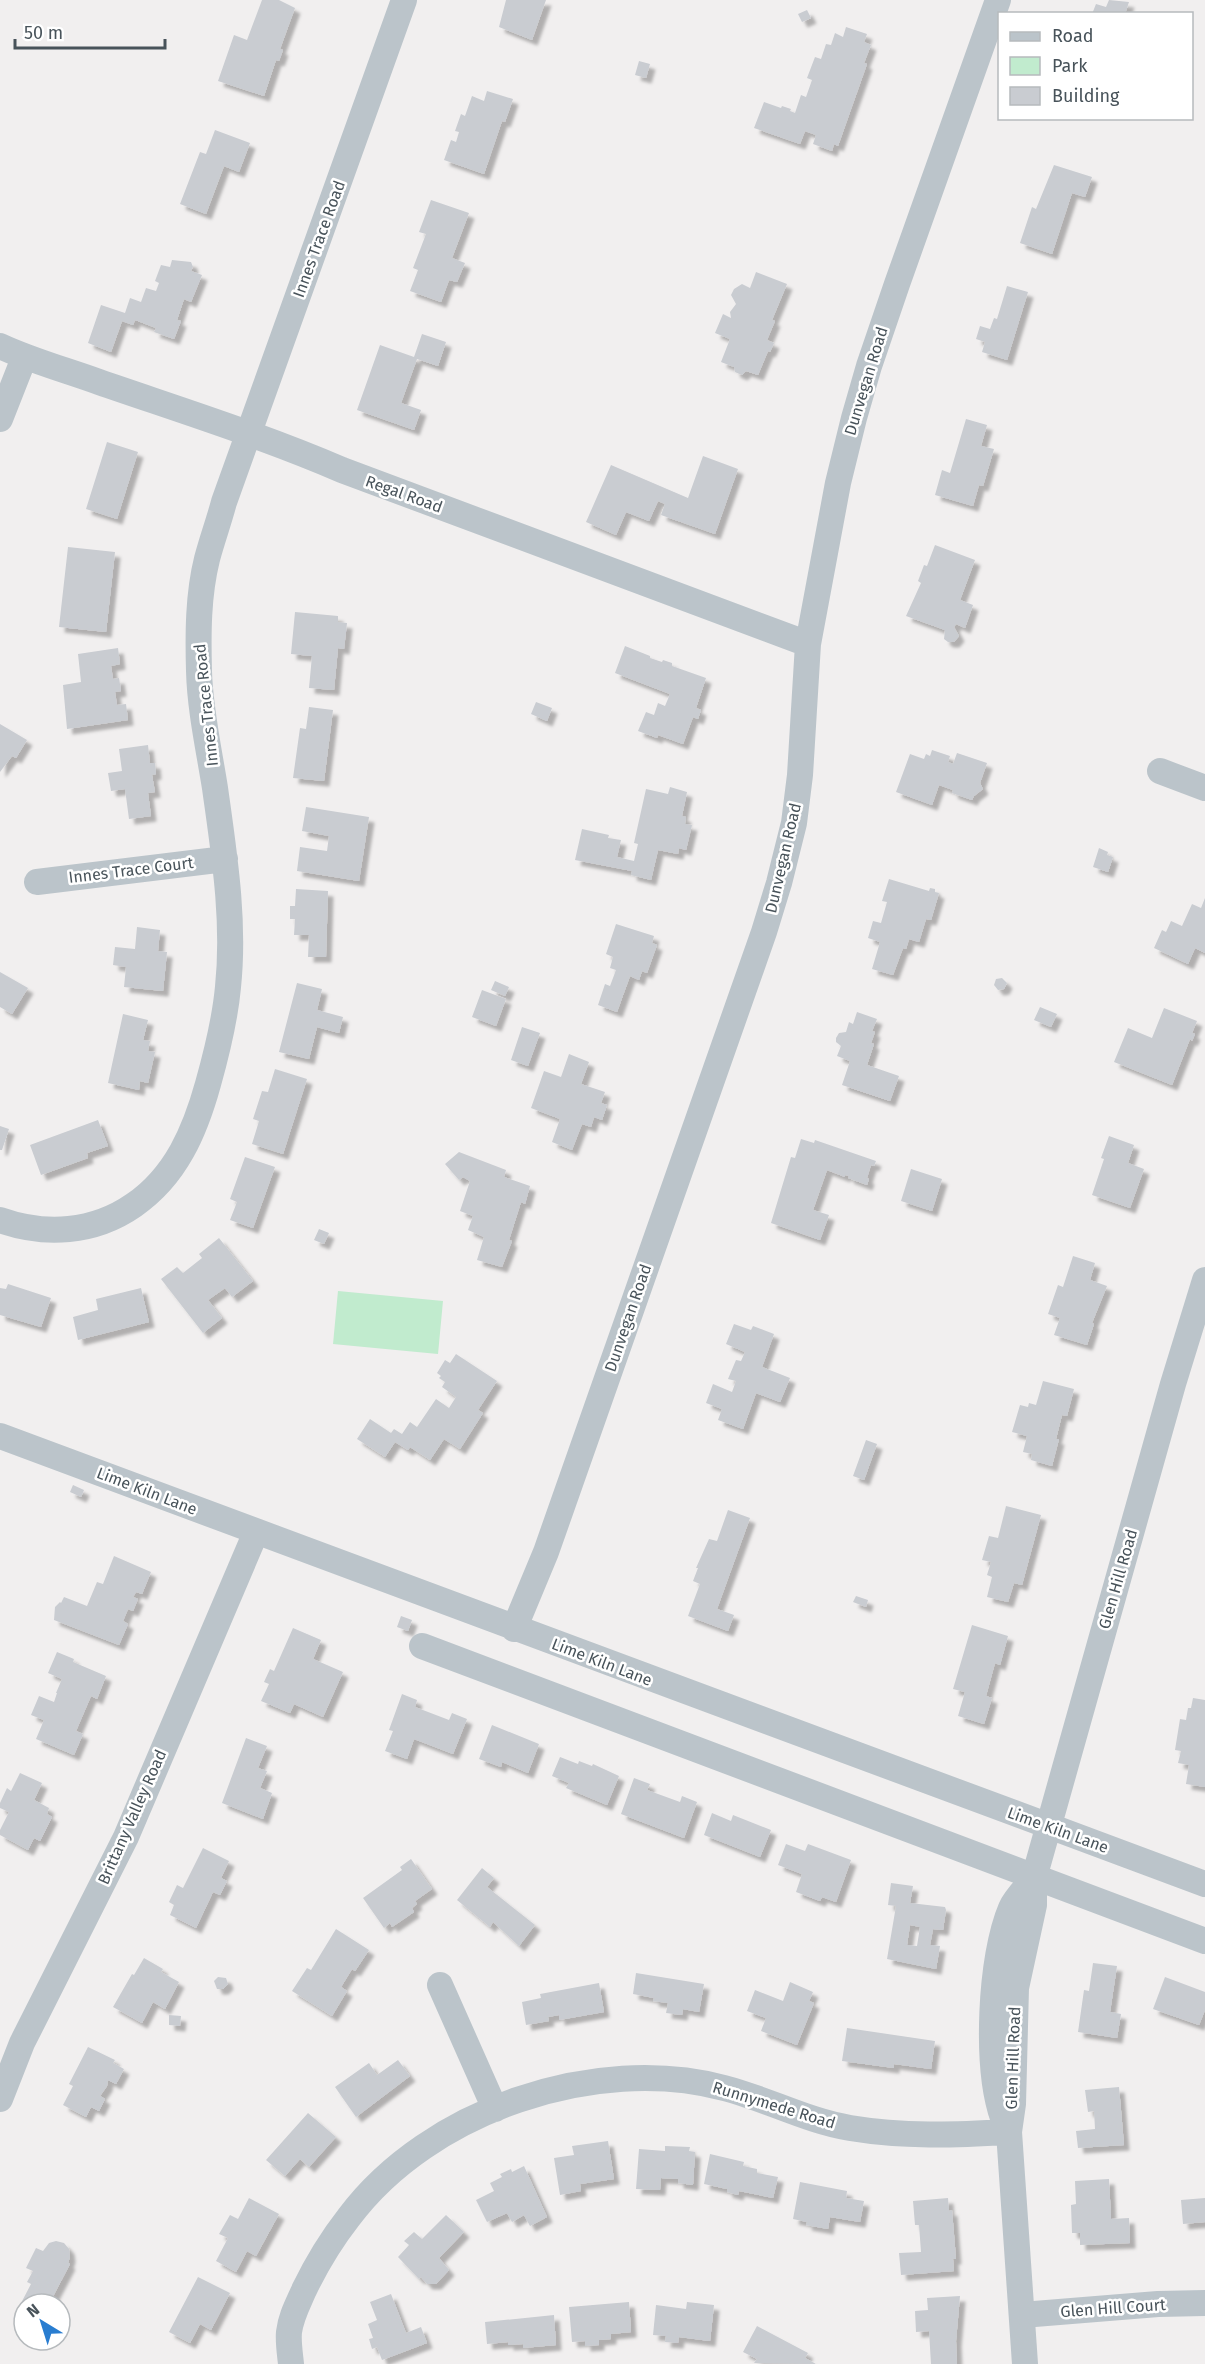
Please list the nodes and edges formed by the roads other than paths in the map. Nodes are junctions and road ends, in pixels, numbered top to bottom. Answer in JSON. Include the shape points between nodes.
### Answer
{"nodes":[{"id":1,"x":404,"y":0,"type":"edge"},
{"id":2,"x":998,"y":0,"type":"edge"},
{"id":3,"x":0,"y":346,"type":"edge"},
{"id":4,"x":24,"y":358,"type":"junction"},
{"id":5,"x":0,"y":419,"type":"edge"},
{"id":6,"x":249,"y":435,"type":"junction"},
{"id":7,"x":808,"y":645,"type":"junction"},
{"id":8,"x":1160,"y":771,"type":"dead end"},
{"id":9,"x":1205,"y":788,"type":"edge"},
{"id":10,"x":225,"y":859,"type":"junction"},
{"id":11,"x":38,"y":882,"type":"dead end"},
{"id":12,"x":0,"y":1220,"type":"edge"},
{"id":13,"x":1205,"y":1280,"type":"edge"},
{"id":14,"x":0,"y":1436,"type":"edge"},
{"id":15,"x":256,"y":1532,"type":"junction"},
{"id":16,"x":514,"y":1629,"type":"junction"},
{"id":17,"x":422,"y":1646,"type":"dead end"},
{"id":18,"x":1049,"y":1829,"type":"junction"},
{"id":19,"x":1034,"y":1878,"type":"junction"},
{"id":20,"x":1205,"y":1884,"type":"edge"},
{"id":21,"x":1205,"y":1941,"type":"edge"},
{"id":22,"x":440,"y":1985,"type":"dead end"},
{"id":23,"x":0,"y":2099,"type":"edge"},
{"id":24,"x":495,"y":2109,"type":"junction"},
{"id":25,"x":1009,"y":2132,"type":"junction"},
{"id":26,"x":1205,"y":2303,"type":"edge"},
{"id":27,"x":1022,"y":2315,"type":"junction"},
{"id":28,"x":291,"y":2364,"type":"edge"},
{"id":29,"x":1025,"y":2364,"type":"edge"}],
"edges":[{"from":1,"to":6,"type":"street","name":"Innes Trace Road"},
{"from":2,"to":7,"type":"street","name":"Dunvegan Road","via":[[869,366],[838,483]]},
{"from":3,"to":4,"type":"street","name":"Regal Road"},
{"from":4,"to":5,"type":"street"},
{"from":4,"to":6,"type":"street","name":"Regal Road"},
{"from":6,"to":7,"type":"street","name":"Regal Road"},
{"from":6,"to":10,"type":"street","name":"Innes Trace Road","via":[[207,561],[198,617],[202,701]]},
{"from":7,"to":16,"type":"street","name":"Dunvegan Road","via":[[800,775],[794,823],[779,883],[546,1552]]},
{"from":8,"to":9,"type":"street"},
{"from":10,"to":11,"type":"street","name":"Innes Trace Court"},
{"from":10,"to":12,"type":"street","name":"Innes Trace Road","via":[[228,986],[219,1045],[199,1115],[173,1166],[157,1186],[127,1210],[85,1227],[31,1229]]},
{"from":13,"to":18,"type":"street","name":"Glen Hill Road","via":[[1131,1529]]},
{"from":14,"to":15,"type":"street","name":"Lime Kiln Lane"},
{"from":15,"to":16,"type":"street","name":"Lime Kiln Lane"},
{"from":15,"to":23,"type":"street","name":"Brittany Valley Road","via":[[126,1837],[22,2043]]},
{"from":16,"to":18,"type":"street","name":"Lime Kiln Lane"},
{"from":17,"to":19,"type":"street"},
{"from":18,"to":19,"type":"street","name":"Glen Hill Road"},
{"from":18,"to":20,"type":"street","name":"Lime Kiln Lane"},
{"from":19,"to":21,"type":"street"},
{"from":19,"to":25,"type":"street","name":"Glen Hill Road","via":[[1012,1906],[1012,1947],[996,1972],[1003,2040],[993,2068],[997,2101]]},
{"from":22,"to":24,"type":"street"},
{"from":24,"to":25,"type":"street","name":"Runnymede Road","via":[[534,2094],[590,2082],[643,2078],[724,2088],[847,2128],[926,2136]]},
{"from":24,"to":28,"type":"street","name":"Runnymede Road","via":[[456,2126],[425,2146],[356,2206],[314,2267],[292,2314],[288,2334]]},
{"from":25,"to":27,"type":"street","name":"Glen Hill Road"},
{"from":26,"to":27,"type":"street","name":"Glen Hill Court"},
{"from":27,"to":29,"type":"street","name":"Glen Hill Road"}]}
